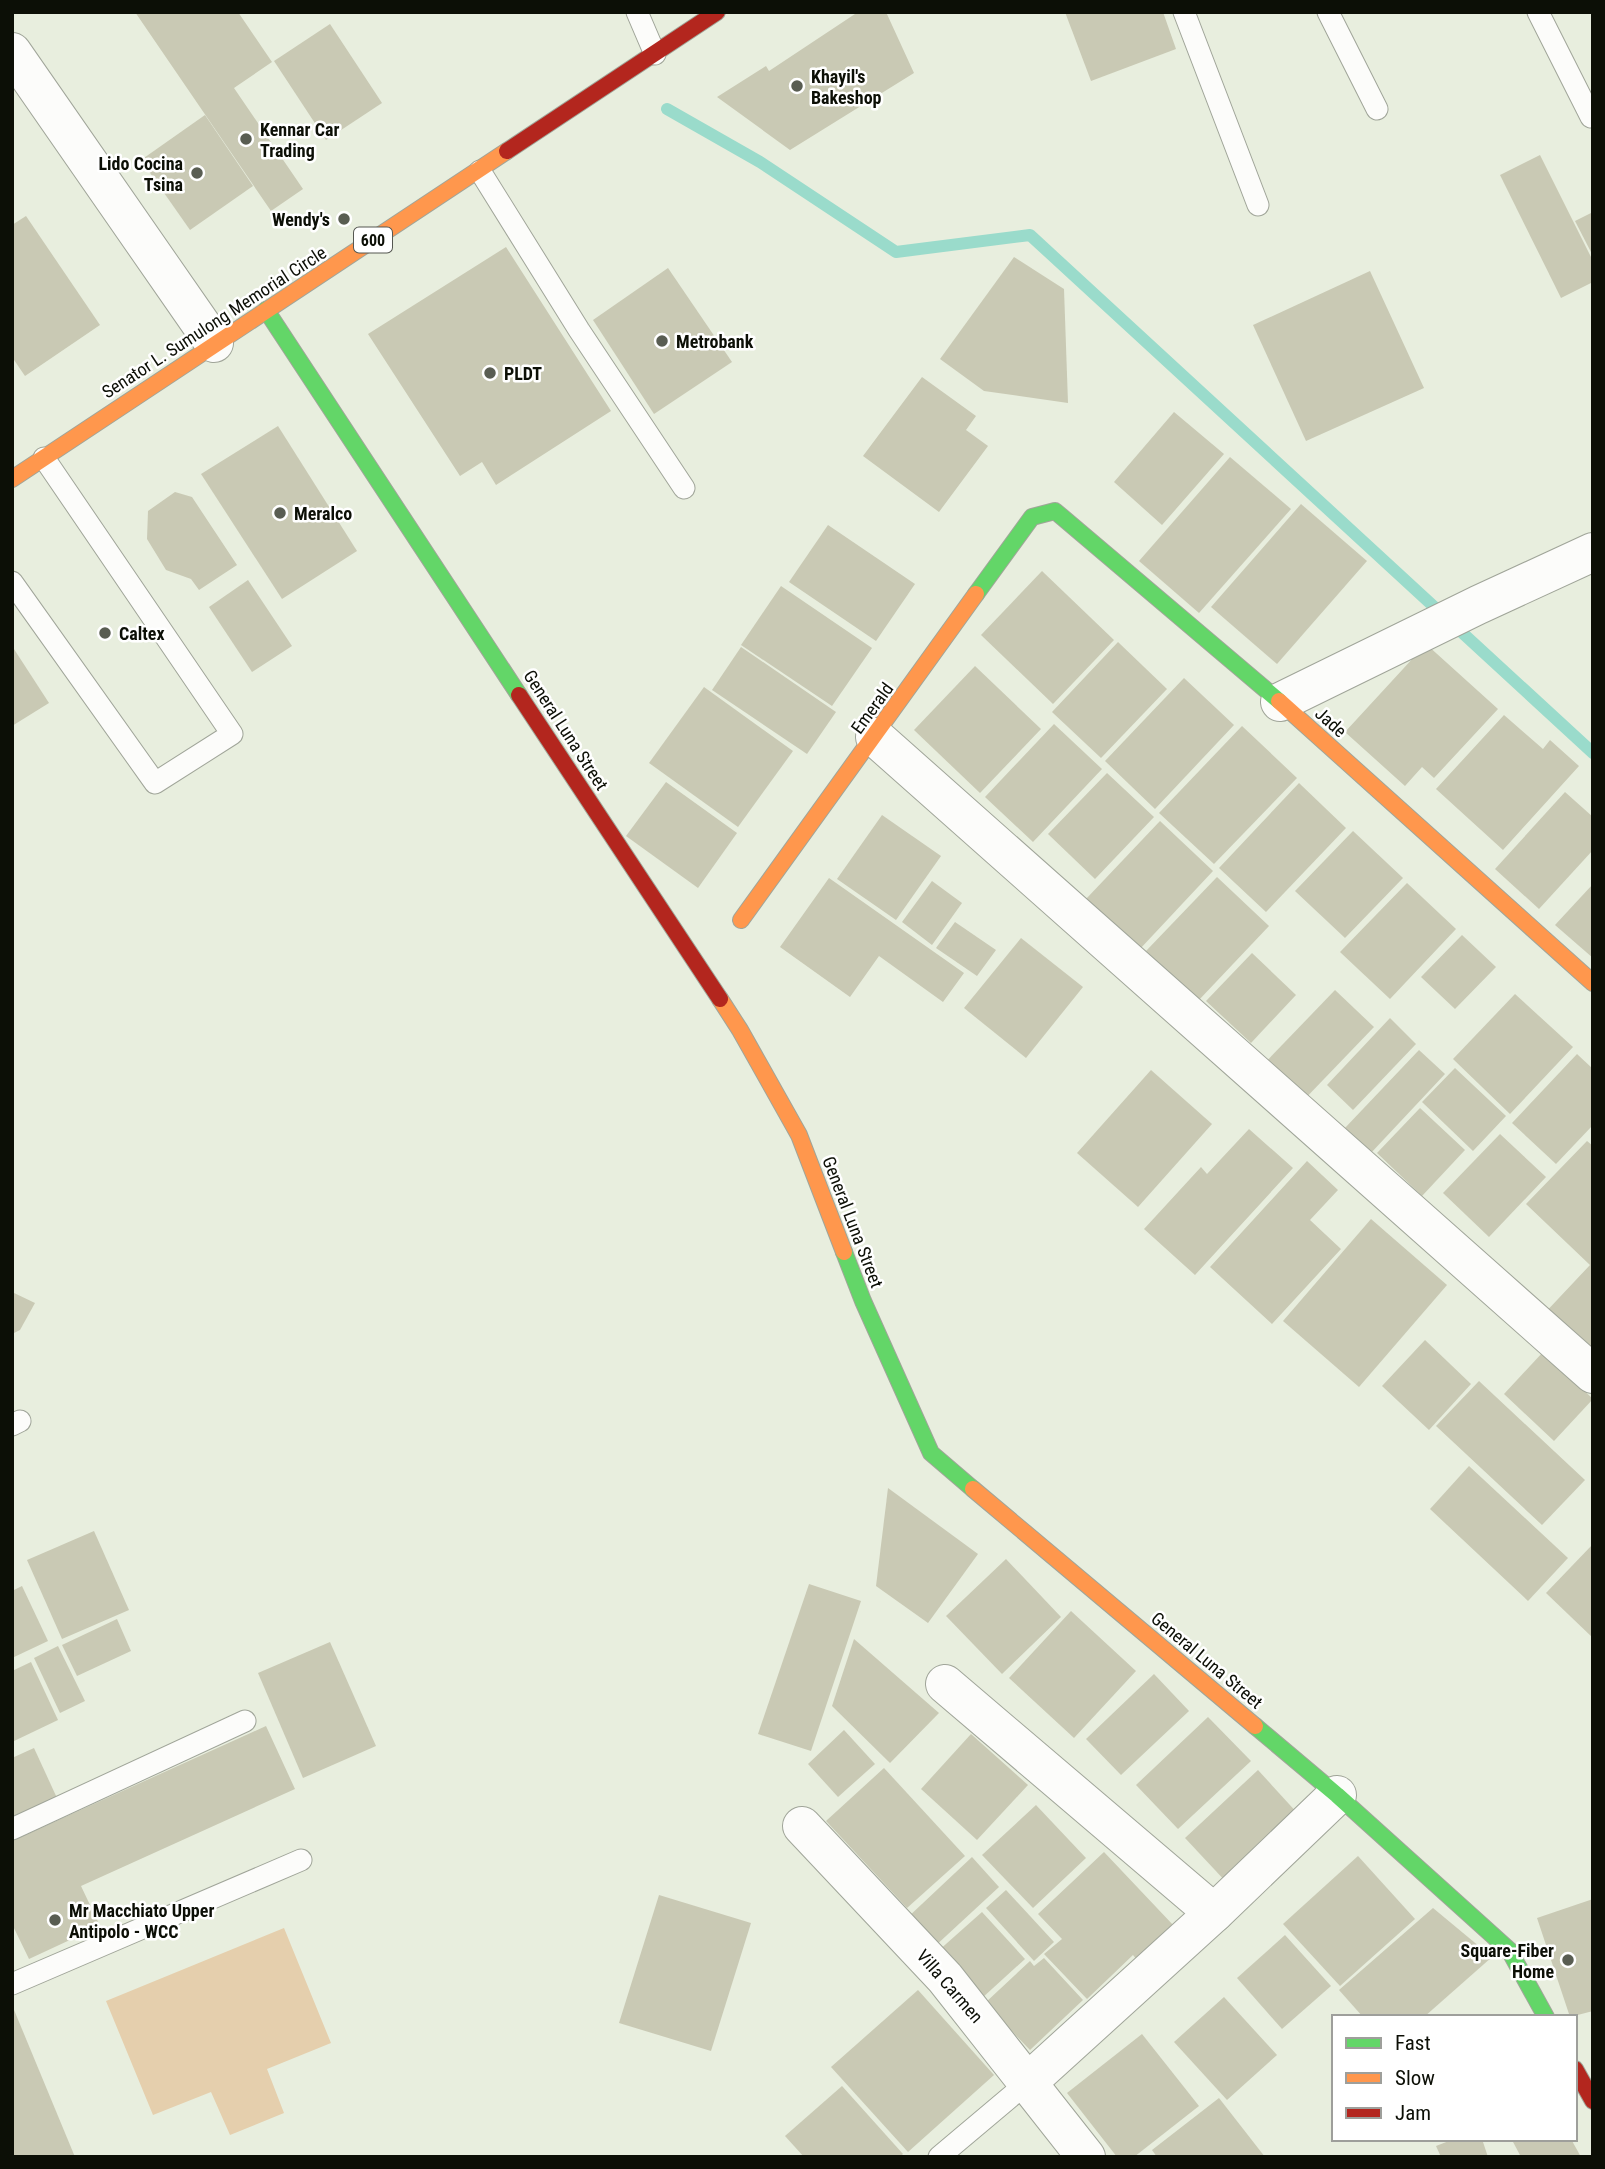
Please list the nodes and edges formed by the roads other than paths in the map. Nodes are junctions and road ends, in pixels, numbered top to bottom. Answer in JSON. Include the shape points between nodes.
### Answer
{"nodes":[{"id":1,"x":638,"y":12,"type":"edge"},
{"id":2,"x":717,"y":12,"type":"edge"},
{"id":3,"x":1184,"y":12,"type":"edge"},
{"id":4,"x":1328,"y":12,"type":"edge"},
{"id":5,"x":1538,"y":12,"type":"edge"},
{"id":6,"x":12,"y":52,"type":"edge"},
{"id":7,"x":655,"y":54,"type":"junction"},
{"id":8,"x":1377,"y":109,"type":"dead end"},
{"id":9,"x":1591,"y":117,"type":"edge"},
{"id":10,"x":480,"y":171,"type":"junction"},
{"id":11,"x":1258,"y":205,"type":"dead end"},
{"id":12,"x":266,"y":310,"type":"junction"},
{"id":13,"x":214,"y":344,"type":"junction"},
{"id":14,"x":44,"y":458,"type":"junction"},
{"id":15,"x":12,"y":479,"type":"edge"},
{"id":16,"x":684,"y":488,"type":"dead end"},
{"id":17,"x":1032,"y":517,"type":"joint"},
{"id":18,"x":1593,"y":552,"type":"edge"},
{"id":19,"x":12,"y":582,"type":"edge"},
{"id":20,"x":1280,"y":702,"type":"junction"},
{"id":21,"x":875,"y":737,"type":"junction"},
{"id":22,"x":741,"y":920,"type":"dead end"},
{"id":23,"x":1593,"y":983,"type":"edge"},
{"id":24,"x":1593,"y":1374,"type":"edge"},
{"id":25,"x":945,"y":1684,"type":"dead end"},
{"id":26,"x":245,"y":1721,"type":"dead end"},
{"id":27,"x":1337,"y":1795,"type":"junction"},
{"id":28,"x":802,"y":1826,"type":"dead end"},
{"id":29,"x":12,"y":1829,"type":"edge"},
{"id":30,"x":301,"y":1860,"type":"dead end"},
{"id":31,"x":1214,"y":1913,"type":"junction"},
{"id":32,"x":12,"y":1984,"type":"edge"},
{"id":33,"x":1545,"y":2015,"type":"edge"},
{"id":34,"x":1577,"y":2073,"type":"edge"},
{"id":35,"x":1028,"y":2082,"type":"junction"},
{"id":36,"x":1593,"y":2101,"type":"edge"},
{"id":37,"x":939,"y":2157,"type":"edge"},
{"id":38,"x":1086,"y":2157,"type":"edge"}],
"edges":[{"from":1,"to":7,"type":"lane"},
{"from":2,"to":7,"type":"street","name":"Senator L. Sumulong Memorial Circle","number":"600"},
{"from":3,"to":11,"type":"lane"},
{"from":4,"to":8,"type":"lane"},
{"from":5,"to":9,"type":"lane"},
{"from":6,"to":13,"type":"street"},
{"from":7,"to":10,"type":"street","name":"Senator L. Sumulong Memorial Circle","number":"600"},
{"from":10,"to":12,"type":"street","name":"Senator L. Sumulong Memorial Circle","number":"600"},
{"from":10,"to":16,"type":"lane"},
{"from":12,"to":13,"type":"street","name":"Senator L. Sumulong Memorial Circle","number":"600"},
{"from":12,"to":27,"type":"street","name":"General Luna Street","via":[[740,1030],[799,1135],[863,1301],[931,1453]]},
{"from":13,"to":14,"type":"street","name":"Senator L. Sumulong Memorial Circle","number":"600"},
{"from":14,"to":15,"type":"street","name":"Senator L. Sumulong Memorial Circle","number":"600"},
{"from":14,"to":19,"type":"lane","via":[[232,734],[155,783]]},
{"from":17,"to":20,"type":"street","name":"Jade","via":[[1055,511]]},
{"from":17,"to":21,"type":"street","name":"Emerald"},
{"from":18,"to":20,"type":"street"},
{"from":20,"to":23,"type":"street","name":"Jade"},
{"from":21,"to":22,"type":"street","name":"Emerald"},
{"from":21,"to":24,"type":"street"},
{"from":25,"to":31,"type":"street"},
{"from":26,"to":29,"type":"lane"},
{"from":27,"to":31,"type":"street"},
{"from":27,"to":33,"type":"street","name":"General Luna Street","via":[[1509,1950]]},
{"from":28,"to":35,"type":"street","name":"Villa Carmen","via":[[945,1978]]},
{"from":30,"to":32,"type":"lane"},
{"from":31,"to":35,"type":"street"},
{"from":34,"to":36,"type":"street"},
{"from":35,"to":37,"type":"lane"},
{"from":35,"to":38,"type":"street","name":"Villa Carmen"}]}
